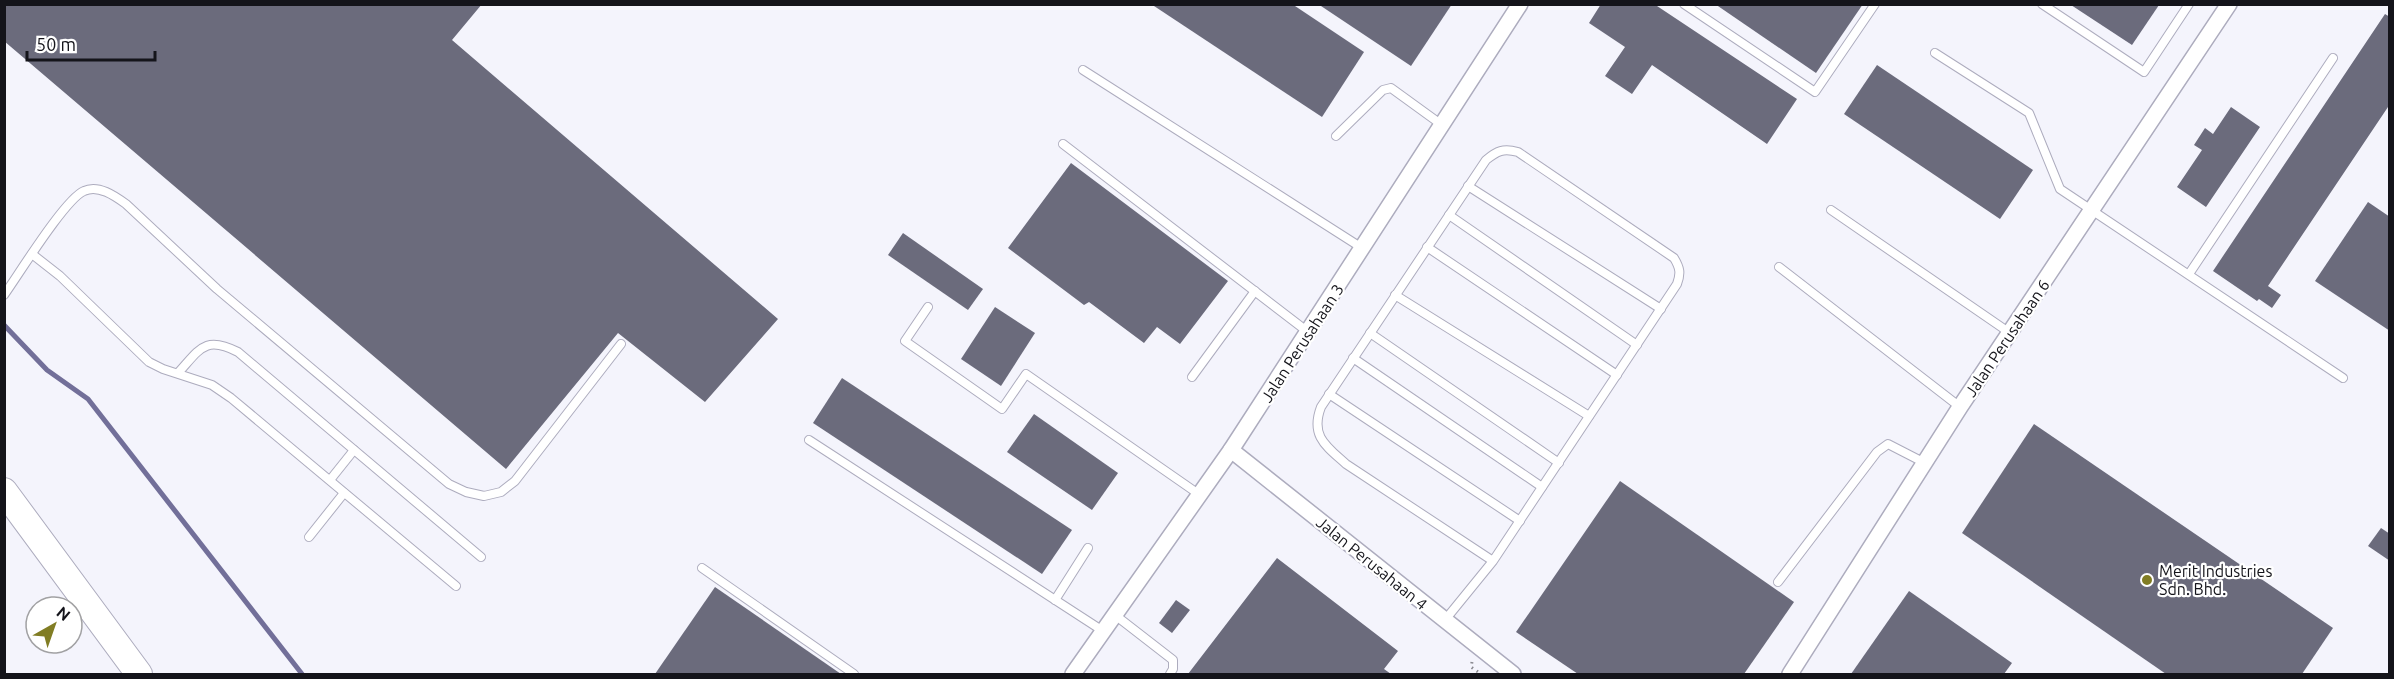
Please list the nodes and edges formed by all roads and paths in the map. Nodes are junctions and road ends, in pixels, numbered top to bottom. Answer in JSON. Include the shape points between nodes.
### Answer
{"nodes":[{"id":1,"x":1520,"y":4,"type":"edge"},
{"id":2,"x":1684,"y":4,"type":"edge"},
{"id":3,"x":1875,"y":4,"type":"edge"},
{"id":4,"x":2042,"y":4,"type":"edge"},
{"id":5,"x":2189,"y":4,"type":"edge"},
{"id":6,"x":2229,"y":4,"type":"edge"},
{"id":7,"x":1935,"y":53,"type":"dead end"},
{"id":8,"x":2333,"y":58,"type":"dead end"},
{"id":9,"x":1083,"y":70,"type":"dead end"},
{"id":10,"x":1442,"y":125,"type":"junction"},
{"id":11,"x":1336,"y":135,"type":"dead end"},
{"id":12,"x":1063,"y":144,"type":"dead end"},
{"id":13,"x":1468,"y":186,"type":"junction"},
{"id":14,"x":1831,"y":210,"type":"dead end"},
{"id":15,"x":2094,"y":210,"type":"junction"},
{"id":16,"x":1449,"y":215,"type":"junction"},
{"id":17,"x":1428,"y":247,"type":"junction"},
{"id":18,"x":1364,"y":249,"type":"junction"},
{"id":19,"x":32,"y":254,"type":"junction"},
{"id":20,"x":1779,"y":267,"type":"dead end"},
{"id":21,"x":2189,"y":274,"type":"junction"},
{"id":22,"x":1255,"y":291,"type":"junction"},
{"id":23,"x":5,"y":294,"type":"edge"},
{"id":24,"x":1395,"y":295,"type":"junction"},
{"id":25,"x":928,"y":307,"type":"dead end"},
{"id":26,"x":1661,"y":309,"type":"junction"},
{"id":27,"x":1309,"y":333,"type":"junction"},
{"id":28,"x":1370,"y":333,"type":"junction"},
{"id":29,"x":2010,"y":333,"type":"junction"},
{"id":30,"x":621,"y":344,"type":"dead end"},
{"id":31,"x":1637,"y":345,"type":"junction"},
{"id":32,"x":1353,"y":358,"type":"junction"},
{"id":33,"x":178,"y":373,"type":"junction"},
{"id":34,"x":1617,"y":375,"type":"junction"},
{"id":35,"x":1192,"y":377,"type":"dead end"},
{"id":36,"x":2343,"y":378,"type":"dead end"},
{"id":37,"x":1329,"y":394,"type":"junction"},
{"id":38,"x":1960,"y":406,"type":"junction"},
{"id":39,"x":1590,"y":416,"type":"junction"},
{"id":40,"x":809,"y":440,"type":"dead end"},
{"id":41,"x":354,"y":450,"type":"junction"},
{"id":42,"x":1231,"y":450,"type":"junction"},
{"id":43,"x":1559,"y":463,"type":"junction"},
{"id":44,"x":1925,"y":463,"type":"junction"},
{"id":45,"x":330,"y":480,"type":"junction"},
{"id":46,"x":1542,"y":487,"type":"junction"},
{"id":47,"x":4,"y":491,"type":"edge"},
{"id":48,"x":344,"y":493,"type":"junction"},
{"id":49,"x":1200,"y":495,"type":"junction"},
{"id":50,"x":1520,"y":521,"type":"junction"},
{"id":51,"x":309,"y":537,"type":"dead end"},
{"id":52,"x":1088,"y":548,"type":"dead end"},
{"id":53,"x":482,"y":557,"type":"dead end"},
{"id":54,"x":1493,"y":561,"type":"junction"},
{"id":55,"x":702,"y":568,"type":"dead end"},
{"id":56,"x":1778,"y":582,"type":"dead end"},
{"id":57,"x":456,"y":586,"type":"dead end"},
{"id":58,"x":1055,"y":600,"type":"junction"},
{"id":59,"x":1115,"y":615,"type":"junction"},
{"id":60,"x":1445,"y":621,"type":"junction"},
{"id":61,"x":1103,"y":631,"type":"junction"},
{"id":62,"x":139,"y":675,"type":"edge"},
{"id":63,"x":854,"y":675,"type":"edge"},
{"id":64,"x":1073,"y":675,"type":"edge"},
{"id":65,"x":1170,"y":675,"type":"edge"},
{"id":66,"x":1513,"y":675,"type":"edge"},
{"id":67,"x":1790,"y":675,"type":"edge"}],
"edges":[{"from":1,"to":10,"type":"street","name":"Jalan Perusahaan 3"},
{"from":2,"to":3,"type":"lane","via":[[1815,92]]},
{"from":4,"to":5,"type":"lane","via":[[2144,72]]},
{"from":6,"to":15,"type":"street","name":"Jalan Perusahaan 6"},
{"from":7,"to":15,"type":"lane","via":[[2029,113],[2060,189]]},
{"from":8,"to":21,"type":"lane"},
{"from":9,"to":18,"type":"lane"},
{"from":10,"to":11,"type":"lane","via":[[1391,88],[1383,90]]},
{"from":10,"to":18,"type":"street","name":"Jalan Perusahaan 3"},
{"from":12,"to":22,"type":"lane"},
{"from":13,"to":16,"type":"lane"},
{"from":13,"to":26,"type":"lane"},
{"from":13,"to":26,"type":"lane","via":[[1497,151],[1518,152],[1674,258],[1680,275]]},
{"from":14,"to":29,"type":"lane"},
{"from":15,"to":21,"type":"lane"},
{"from":15,"to":29,"type":"street","name":"Jalan Perusahaan 6"},
{"from":16,"to":17,"type":"lane"},
{"from":16,"to":31,"type":"lane"},
{"from":17,"to":24,"type":"lane"},
{"from":17,"to":34,"type":"lane"},
{"from":18,"to":27,"type":"street","name":"Jalan Perusahaan 3"},
{"from":19,"to":23,"type":"lane"},
{"from":19,"to":30,"type":"lane","via":[[74,198],[85,190],[113,195],[217,289],[449,484],[484,496],[501,492],[528,466]]},
{"from":19,"to":33,"type":"lane","via":[[60,276],[137,352],[163,369]]},
{"from":20,"to":38,"type":"lane"},
{"from":21,"to":36,"type":"lane"},
{"from":22,"to":27,"type":"lane"},
{"from":22,"to":35,"type":"lane"},
{"from":24,"to":28,"type":"lane"},
{"from":24,"to":39,"type":"lane"},
{"from":25,"to":49,"type":"lane","via":[[905,341],[1002,409],[1026,374]]},
{"from":26,"to":31,"type":"lane"},
{"from":27,"to":42,"type":"street","name":"Jalan Perusahaan 3"},
{"from":28,"to":32,"type":"lane"},
{"from":28,"to":43,"type":"lane"},
{"from":29,"to":38,"type":"street","name":"Jalan Perusahaan 6"},
{"from":31,"to":34,"type":"lane"},
{"from":32,"to":37,"type":"lane"},
{"from":32,"to":46,"type":"lane"},
{"from":33,"to":41,"type":"lane","via":[[202,347],[212,343],[225,345]]},
{"from":33,"to":45,"type":"lane","via":[[212,385],[231,398]]},
{"from":34,"to":39,"type":"lane"},
{"from":37,"to":50,"type":"lane"},
{"from":37,"to":54,"type":"lane","via":[[1316,420],[1318,435],[1329,449]]},
{"from":38,"to":44,"type":"street","name":"Jalan Perusahaan 6"},
{"from":39,"to":43,"type":"lane"},
{"from":40,"to":58,"type":"lane"},
{"from":41,"to":45,"type":"lane"},
{"from":41,"to":53,"type":"lane"},
{"from":42,"to":49,"type":"street","name":"Jalan Perusahaan 3"},
{"from":42,"to":60,"type":"street","name":"Jalan Perusahaan 4"},
{"from":43,"to":46,"type":"lane"},
{"from":44,"to":56,"type":"lane","via":[[1888,444],[1877,452]]},
{"from":44,"to":67,"type":"street","name":"Jalan Perusahaan 6"},
{"from":45,"to":48,"type":"lane"},
{"from":46,"to":50,"type":"lane"},
{"from":47,"to":62,"type":"main road"},
{"from":48,"to":51,"type":"lane"},
{"from":48,"to":57,"type":"lane"},
{"from":49,"to":59,"type":"street","name":"Jalan Perusahaan 3"},
{"from":50,"to":54,"type":"lane"},
{"from":52,"to":58,"type":"lane"},
{"from":54,"to":60,"type":"lane"},
{"from":55,"to":63,"type":"lane"},
{"from":58,"to":61,"type":"lane"},
{"from":59,"to":61,"type":"street","name":"Jalan Perusahaan 3"},
{"from":59,"to":65,"type":"lane","via":[[1173,660]]},
{"from":60,"to":66,"type":"street","name":"Jalan Perusahaan 4"},
{"from":61,"to":64,"type":"street","name":"Jalan Perusahaan 3"}]}
